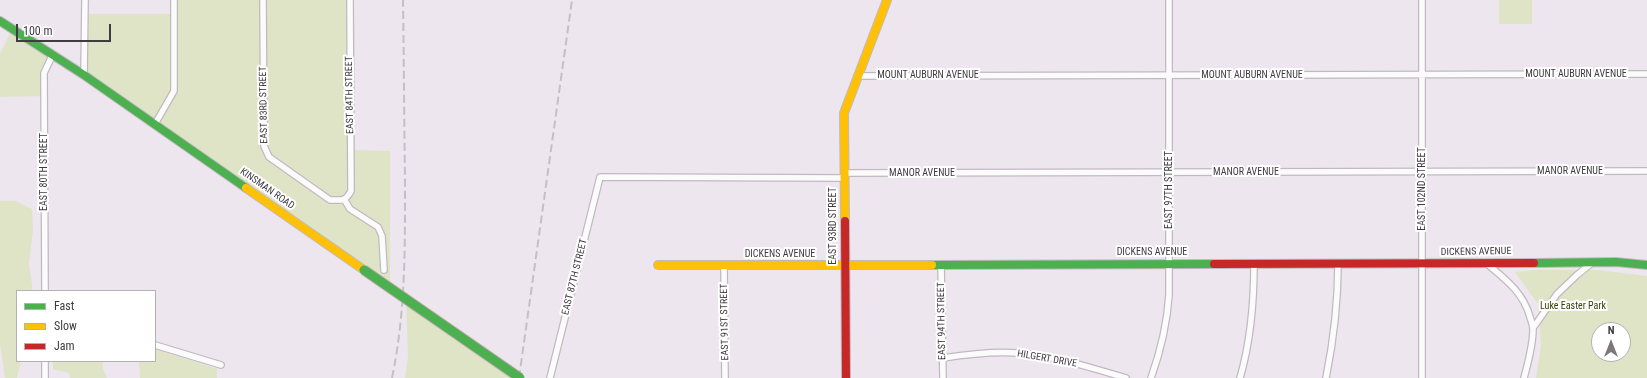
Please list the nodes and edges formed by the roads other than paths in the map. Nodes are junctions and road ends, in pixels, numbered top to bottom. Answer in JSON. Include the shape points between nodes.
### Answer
{"nodes":[{"id":1,"x":85,"y":0,"type":"edge"},
{"id":2,"x":174,"y":0,"type":"edge"},
{"id":3,"x":263,"y":0,"type":"edge"},
{"id":4,"x":350,"y":0,"type":"edge"},
{"id":5,"x":887,"y":0,"type":"edge"},
{"id":6,"x":1169,"y":0,"type":"edge"},
{"id":7,"x":1422,"y":0,"type":"edge"},
{"id":8,"x":0,"y":21,"type":"edge"},
{"id":9,"x":52,"y":56,"type":"junction"},
{"id":10,"x":1169,"y":74,"type":"junction"},
{"id":11,"x":1647,"y":74,"type":"edge"},
{"id":12,"x":84,"y":75,"type":"junction"},
{"id":13,"x":1422,"y":75,"type":"junction"},
{"id":14,"x":857,"y":76,"type":"junction"},
{"id":15,"x":155,"y":124,"type":"junction"},
{"id":16,"x":1168,"y":172,"type":"junction"},
{"id":17,"x":1422,"y":172,"type":"junction"},
{"id":18,"x":1647,"y":172,"type":"edge"},
{"id":19,"x":844,"y":175,"type":"junction"},
{"id":20,"x":600,"y":177,"type":"joint"},
{"id":21,"x":344,"y":199,"type":"junction"},
{"id":22,"x":1593,"y":262,"type":"junction"},
{"id":23,"x":1169,"y":263,"type":"junction"},
{"id":24,"x":1254,"y":263,"type":"junction"},
{"id":25,"x":1486,"y":263,"type":"junction"},
{"id":26,"x":941,"y":264,"type":"junction"},
{"id":27,"x":1338,"y":264,"type":"junction"},
{"id":28,"x":1422,"y":264,"type":"junction"},
{"id":29,"x":658,"y":265,"type":"dead end"},
{"id":30,"x":724,"y":265,"type":"junction"},
{"id":31,"x":844,"y":265,"type":"junction"},
{"id":32,"x":1647,"y":265,"type":"edge"},
{"id":33,"x":384,"y":270,"type":"dead end"},
{"id":34,"x":45,"y":290,"type":"edge"},
{"id":35,"x":1533,"y":328,"type":"junction"},
{"id":36,"x":156,"y":345,"type":"edge"},
{"id":37,"x":943,"y":358,"type":"junction"},
{"id":38,"x":45,"y":362,"type":"edge"},
{"id":39,"x":221,"y":365,"type":"dead end"},
{"id":40,"x":45,"y":378,"type":"edge"},
{"id":41,"x":520,"y":378,"type":"edge"},
{"id":42,"x":550,"y":378,"type":"edge"},
{"id":43,"x":725,"y":378,"type":"edge"},
{"id":44,"x":846,"y":378,"type":"edge"},
{"id":45,"x":943,"y":378,"type":"edge"},
{"id":46,"x":1126,"y":378,"type":"edge"},
{"id":47,"x":1151,"y":378,"type":"edge"},
{"id":48,"x":1240,"y":378,"type":"edge"},
{"id":49,"x":1326,"y":378,"type":"edge"},
{"id":50,"x":1422,"y":378,"type":"edge"},
{"id":51,"x":1524,"y":378,"type":"edge"}],
"edges":[{"from":1,"to":12,"type":"street"},
{"from":2,"to":15,"type":"street","via":[[174,91]]},
{"from":3,"to":21,"type":"street","name":"EAST 83RD STREET","via":[[265,152],[330,200]]},
{"from":4,"to":21,"type":"street","name":"EAST 84TH STREET","via":[[351,191],[348,198]]},
{"from":5,"to":14,"type":"main road","name":"EAST 93RD STREET"},
{"from":6,"to":10,"type":"street","name":"EAST 97TH STREET"},
{"from":7,"to":13,"type":"street","name":"EAST 102ND STREET"},
{"from":8,"to":9,"type":"main road","name":"KINSMAN ROAD"},
{"from":9,"to":12,"type":"main road","name":"KINSMAN ROAD"},
{"from":9,"to":34,"type":"street","name":"EAST 80TH STREET","via":[[44,73]]},
{"from":10,"to":13,"type":"street","name":"MOUNT AUBURN AVENUE"},
{"from":10,"to":14,"type":"street","name":"MOUNT AUBURN AVENUE"},
{"from":10,"to":16,"type":"street","name":"EAST 97TH STREET"},
{"from":11,"to":13,"type":"street","name":"MOUNT AUBURN AVENUE"},
{"from":12,"to":15,"type":"main road","name":"KINSMAN ROAD"},
{"from":13,"to":17,"type":"street","name":"EAST 102ND STREET"},
{"from":14,"to":19,"type":"main road","name":"EAST 93RD STREET","via":[[844,113]]},
{"from":15,"to":41,"type":"main road","name":"KINSMAN ROAD","bridge":true},
{"from":16,"to":17,"type":"street","name":"MANOR AVENUE"},
{"from":16,"to":19,"type":"street","name":"MANOR AVENUE"},
{"from":16,"to":23,"type":"street","name":"EAST 97TH STREET"},
{"from":17,"to":18,"type":"street","name":"MANOR AVENUE"},
{"from":17,"to":28,"type":"street","name":"EAST 102ND STREET"},
{"from":19,"to":20,"type":"street","name":"MANOR AVENUE"},
{"from":19,"to":31,"type":"main road","name":"EAST 93RD STREET"},
{"from":20,"to":42,"type":"street","name":"EAST 87TH STREET"},
{"from":21,"to":33,"type":"street","via":[[350,209],[378,227],[382,236]]},
{"from":22,"to":25,"type":"main road","name":"DICKENS AVENUE"},
{"from":22,"to":32,"type":"main road","name":"DICKENS AVENUE"},
{"from":22,"to":35,"type":"street","via":[[1557,294]]},
{"from":23,"to":24,"type":"main road","name":"DICKENS AVENUE"},
{"from":23,"to":26,"type":"main road","name":"DICKENS AVENUE"},
{"from":23,"to":47,"type":"street","name":"EAST 97TH STREET","via":[[1168,317],[1161,350]]},
{"from":24,"to":27,"type":"main road","name":"DICKENS AVENUE"},
{"from":24,"to":48,"type":"street","via":[[1252,320]]},
{"from":25,"to":28,"type":"main road","name":"DICKENS AVENUE"},
{"from":25,"to":35,"type":"street","via":[[1512,284],[1521,296]]},
{"from":26,"to":31,"type":"main road","name":"DICKENS AVENUE"},
{"from":26,"to":37,"type":"street","name":"EAST 94TH STREET"},
{"from":27,"to":28,"type":"main road","name":"DICKENS AVENUE"},
{"from":27,"to":49,"type":"street","via":[[1334,339]]},
{"from":28,"to":50,"type":"street","name":"EAST 102ND STREET"},
{"from":29,"to":30,"type":"main road","name":"DICKENS AVENUE"},
{"from":30,"to":31,"type":"main road","name":"DICKENS AVENUE"},
{"from":30,"to":43,"type":"street","name":"EAST 91ST STREET"},
{"from":31,"to":44,"type":"main road","name":"EAST 93RD STREET"},
{"from":35,"to":51,"type":"street"},
{"from":36,"to":39,"type":"street"},
{"from":37,"to":45,"type":"street","name":"EAST 94TH STREET"},
{"from":37,"to":46,"type":"street","name":"HILGERT DRIVE","via":[[974,353],[1026,354]]},
{"from":38,"to":40,"type":"street"}]}
